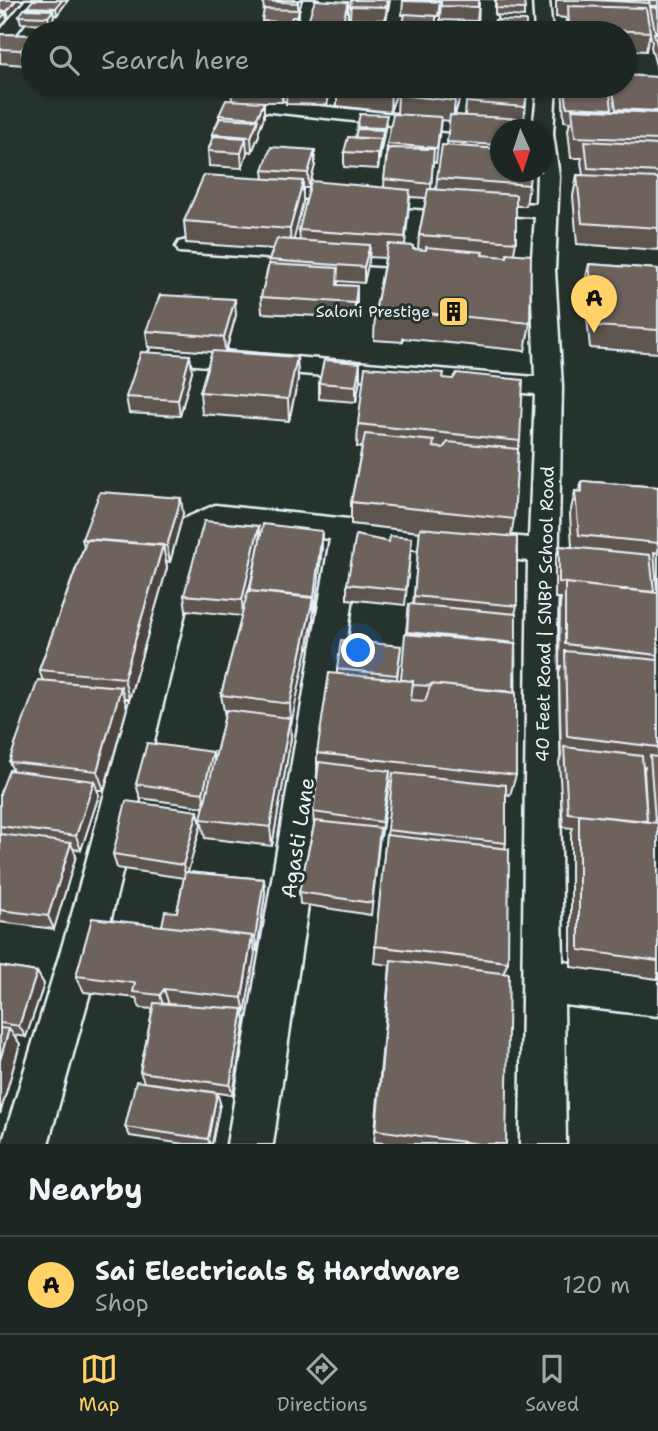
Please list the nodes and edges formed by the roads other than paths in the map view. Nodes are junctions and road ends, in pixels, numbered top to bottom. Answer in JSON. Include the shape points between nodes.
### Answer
{"nodes":[{"id":1,"x":33,"y":0,"type":"edge"},
{"id":2,"x":310,"y":0,"type":"edge"},
{"id":3,"x":399,"y":0,"type":"edge"},
{"id":4,"x":488,"y":0,"type":"edge"},
{"id":5,"x":541,"y":0,"type":"edge"},
{"id":6,"x":303,"y":21,"type":"edge"},
{"id":7,"x":396,"y":21,"type":"edge"},
{"id":8,"x":488,"y":21,"type":"edge"},
{"id":9,"x":543,"y":21,"type":"edge"},
{"id":10,"x":0,"y":43,"type":"edge"},
{"id":11,"x":546,"y":98,"type":"edge"},
{"id":12,"x":242,"y":104,"type":"edge"},
{"id":13,"x":544,"y":119,"type":"edge"},
{"id":14,"x":490,"y":130,"type":"edge"},
{"id":15,"x":548,"y":182,"type":"edge"},
{"id":16,"x":240,"y":188,"type":"edge"},
{"id":17,"x":546,"y":211,"type":"junction"},
{"id":18,"x":187,"y":247,"type":"dead end"},
{"id":19,"x":447,"y":264,"type":"edge"},
{"id":20,"x":161,"y":354,"type":"edge"},
{"id":21,"x":549,"y":387,"type":"junction"},
{"id":22,"x":347,"y":531,"type":"junction"},
{"id":23,"x":543,"y":551,"type":"junction"},
{"id":24,"x":542,"y":981,"type":"junction"},
{"id":25,"x":658,"y":995,"type":"edge"},
{"id":26,"x":25,"y":1144,"type":"edge"},
{"id":27,"x":250,"y":1144,"type":"edge"},
{"id":28,"x":543,"y":1144,"type":"edge"}],
"edges":[{"from":1,"to":10,"type":"street"},
{"from":2,"to":6,"type":"street"},
{"from":3,"to":7,"type":"street"},
{"from":4,"to":8,"type":"street"},
{"from":5,"to":9,"type":"street"},
{"from":11,"to":13,"type":"street","name":"40 Feet Road | SNBP School Road"},
{"from":12,"to":14,"type":"street"},
{"from":15,"to":17,"type":"street","name":"40 Feet Road | SNBP School Road"},
{"from":16,"to":17,"type":"street"},
{"from":17,"to":21,"type":"street","name":"40 Feet Road | SNBP School Road","via":[[530,269]]},
{"from":18,"to":19,"type":"street"},
{"from":20,"to":21,"type":"street"},
{"from":21,"to":23,"type":"street","name":"40 Feet Road | SNBP School Road"},
{"from":22,"to":23,"type":"street"},
{"from":22,"to":26,"type":"street","via":[[215,516],[190,529],[92,914]]},
{"from":22,"to":27,"type":"street","name":"Agasti Lane"},
{"from":23,"to":24,"type":"street","name":"40 Feet Road | SNBP School Road"},
{"from":24,"to":25,"type":"street"},
{"from":24,"to":28,"type":"street","name":"40 Feet Road | SNBP School Road"}]}
